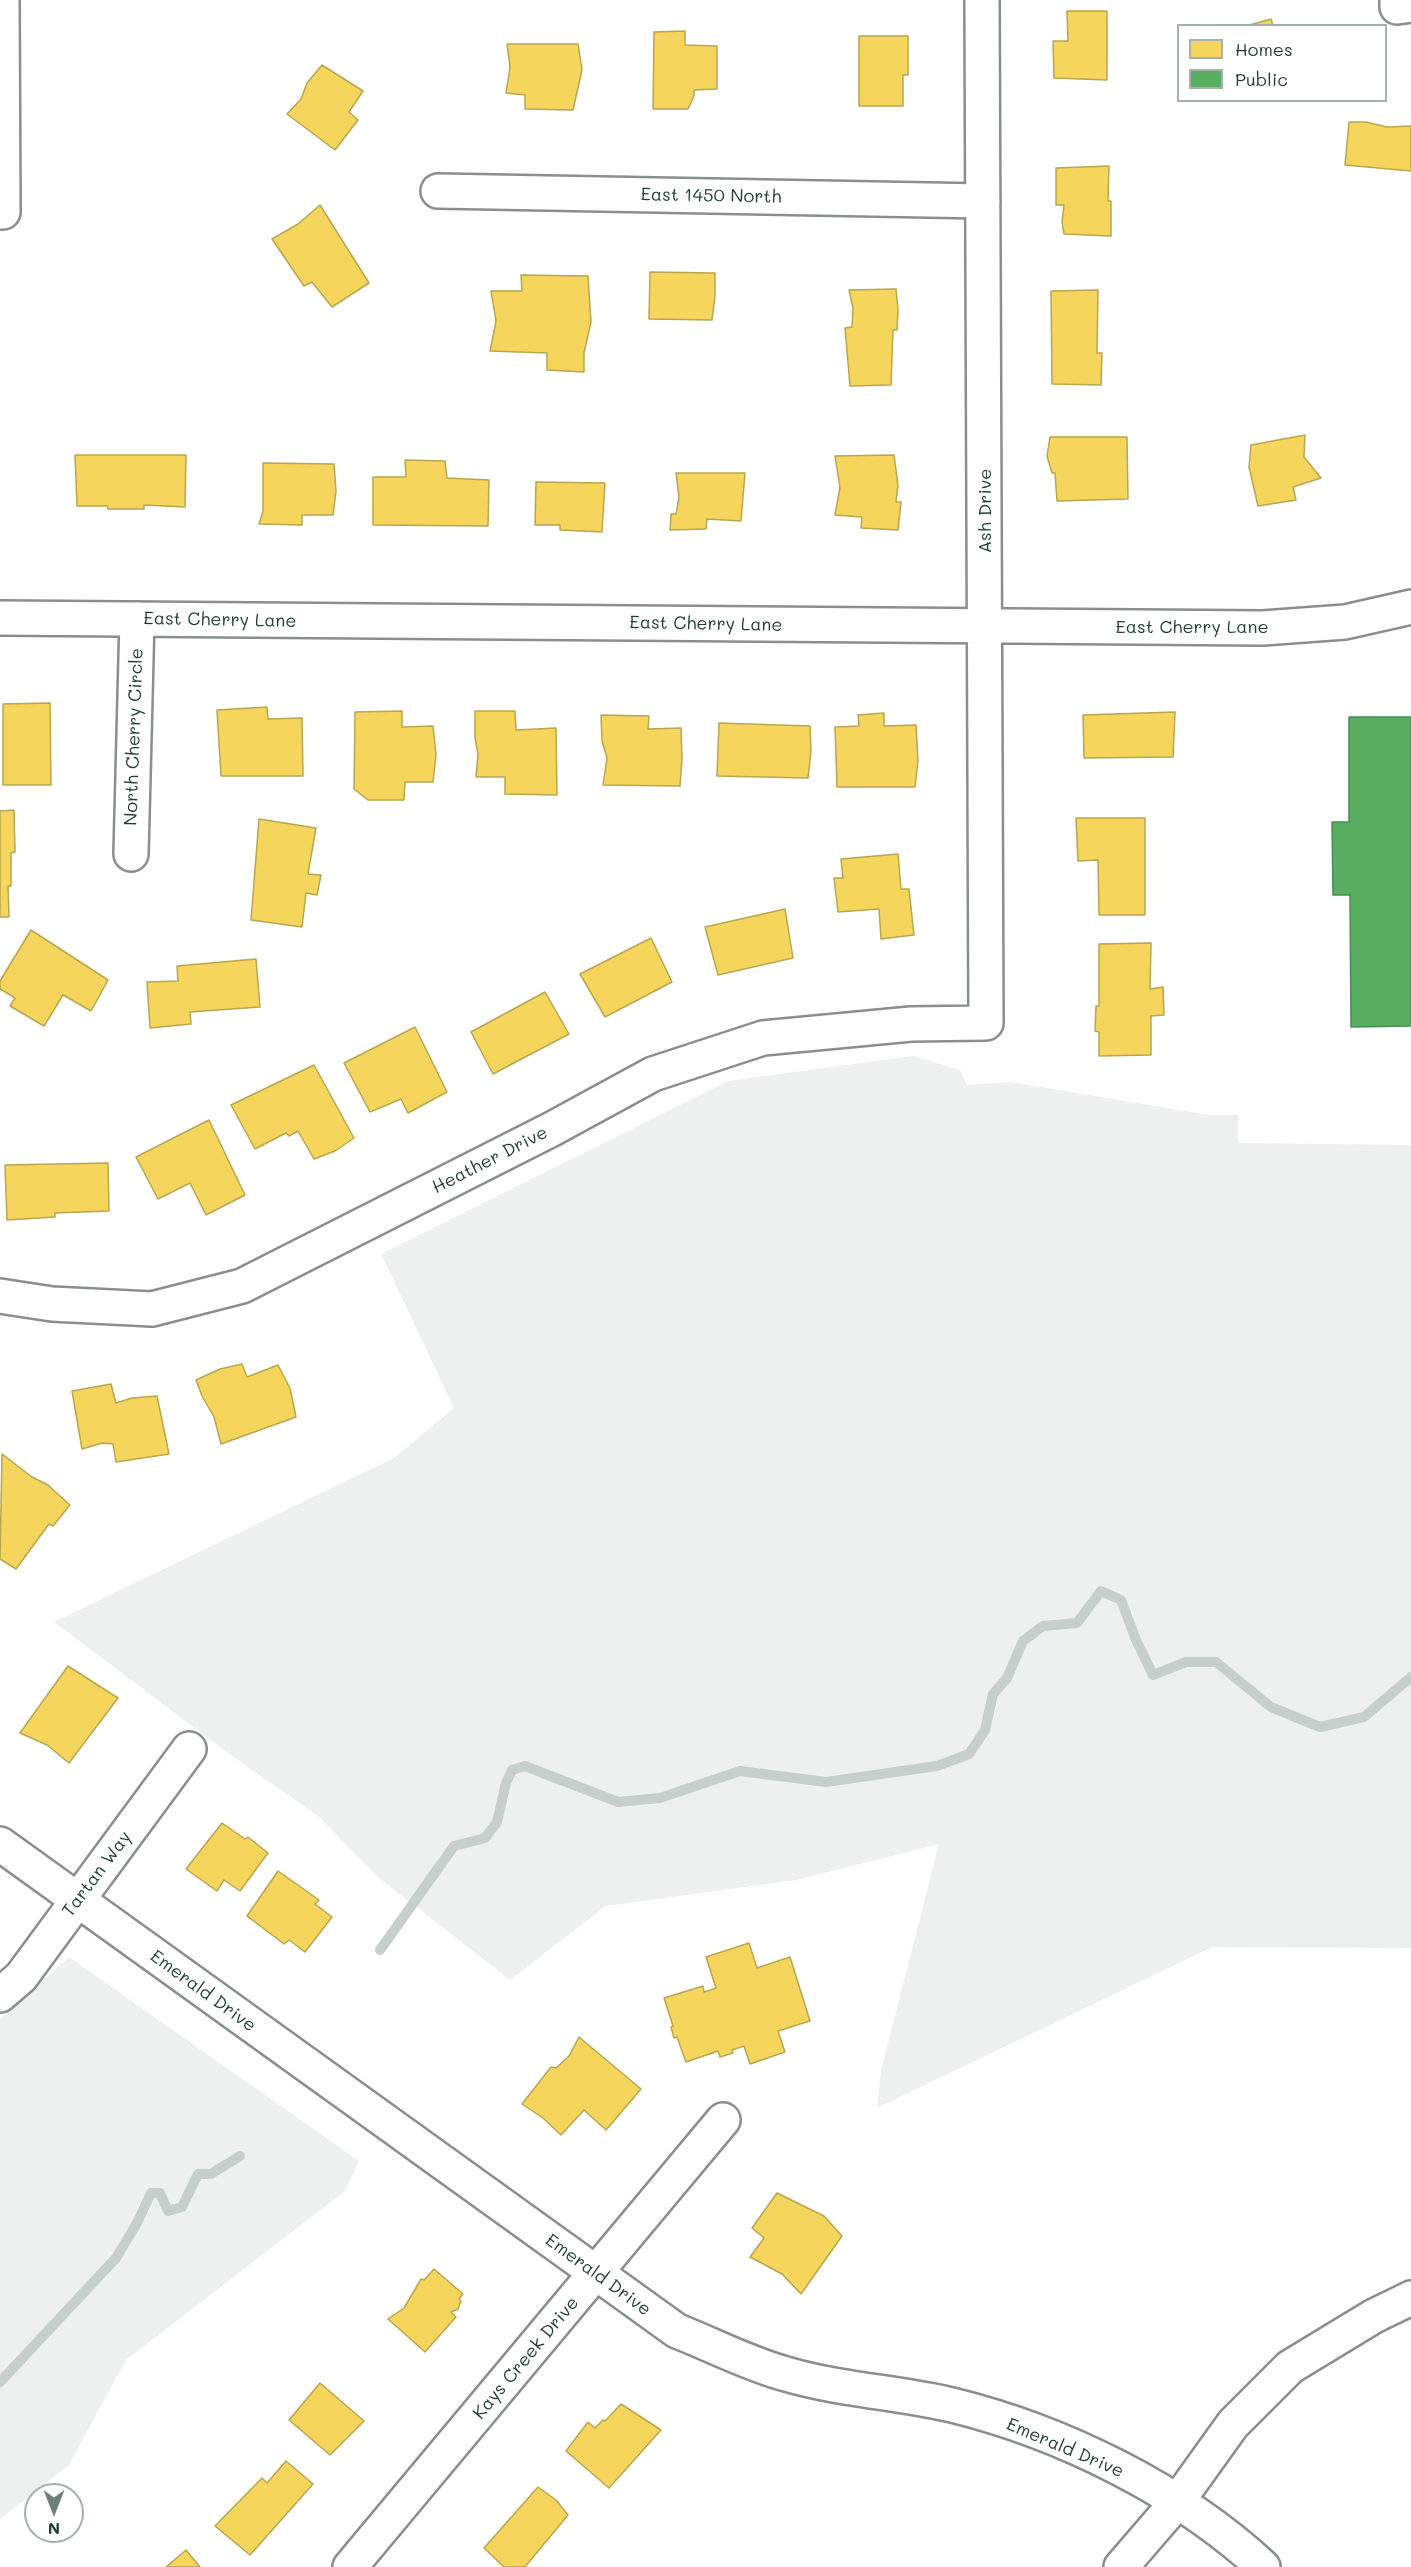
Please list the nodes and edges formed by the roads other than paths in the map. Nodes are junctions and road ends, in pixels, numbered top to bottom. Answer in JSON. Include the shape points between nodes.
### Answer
{"nodes":[{"id":1,"x":2,"y":0,"type":"edge"},
{"id":2,"x":982,"y":0,"type":"edge"},
{"id":3,"x":438,"y":191,"type":"dead end"},
{"id":4,"x":983,"y":201,"type":"junction"},
{"id":5,"x":0,"y":212,"type":"edge"},
{"id":6,"x":1411,"y":607,"type":"edge"},
{"id":7,"x":0,"y":618,"type":"edge"},
{"id":8,"x":137,"y":619,"type":"junction"},
{"id":9,"x":986,"y":627,"type":"junction"},
{"id":10,"x":131,"y":854,"type":"dead end"},
{"id":11,"x":986,"y":1023,"type":"joint"},
{"id":12,"x":0,"y":1296,"type":"edge"},
{"id":13,"x":189,"y":1749,"type":"dead end"},
{"id":14,"x":0,"y":1844,"type":"edge"},
{"id":15,"x":77,"y":1901,"type":"junction"},
{"id":16,"x":0,"y":1995,"type":"edge"},
{"id":17,"x":723,"y":2120,"type":"dead end"},
{"id":18,"x":597,"y":2274,"type":"junction"},
{"id":19,"x":1411,"y":2298,"type":"edge"},
{"id":20,"x":1177,"y":2502,"type":"junction"},
{"id":21,"x":350,"y":2567,"type":"edge"},
{"id":22,"x":1121,"y":2567,"type":"edge"},
{"id":23,"x":1263,"y":2567,"type":"edge"}],
"edges":[{"from":1,"to":5,"type":"street"},
{"from":2,"to":4,"type":"street","name":"Ash Drive"},
{"from":3,"to":4,"type":"street","name":"East 1450 North"},
{"from":4,"to":9,"type":"street","name":"Ash Drive"},
{"from":6,"to":9,"type":"street","name":"East Cherry Lane","via":[[1345,622],[1263,628]]},
{"from":7,"to":8,"type":"street","name":"East Cherry Lane"},
{"from":8,"to":9,"type":"street","name":"East Cherry Lane"},
{"from":8,"to":10,"type":"street","name":"North Cherry Circle"},
{"from":9,"to":11,"type":"street","name":"Ash Drive"},
{"from":11,"to":12,"type":"street","name":"Heather Drive","via":[[911,1024],[763,1038],[653,1074],[242,1286],[152,1309],[52,1304]]},
{"from":13,"to":15,"type":"street","name":"Tartan Way"},
{"from":14,"to":15,"type":"street","name":"Emerald Drive"},
{"from":15,"to":16,"type":"street","name":"Tartan Way","via":[[21,1977]]},
{"from":15,"to":18,"type":"street","name":"Emerald Drive"},
{"from":17,"to":18,"type":"street","name":"Kays Creek Drive"},
{"from":18,"to":20,"type":"street","name":"Emerald Drive","via":[[676,2331],[775,2370],[952,2405],[1037,2433],[1108,2463]]},
{"from":18,"to":21,"type":"street","name":"Kays Creek Drive"},
{"from":19,"to":20,"type":"street","via":[[1290,2367],[1233,2424]]},
{"from":20,"to":22,"type":"street"},
{"from":20,"to":23,"type":"street","name":"Emerald Drive"}]}
